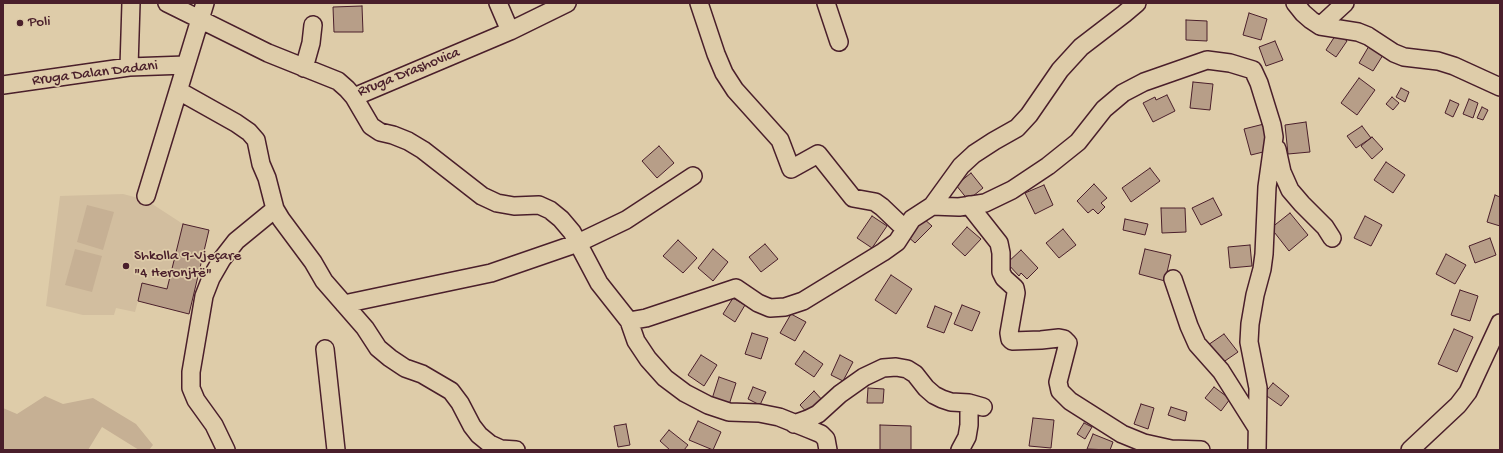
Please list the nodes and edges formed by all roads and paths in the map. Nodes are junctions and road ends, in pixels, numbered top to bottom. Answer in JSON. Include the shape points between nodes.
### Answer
{"nodes":[{"id":1,"x":131,"y":3,"type":"edge"},
{"id":2,"x":168,"y":3,"type":"edge"},
{"id":3,"x":205,"y":3,"type":"edge"},
{"id":4,"x":498,"y":3,"type":"edge"},
{"id":5,"x":567,"y":3,"type":"edge"},
{"id":6,"x":699,"y":3,"type":"edge"},
{"id":7,"x":826,"y":3,"type":"edge"},
{"id":8,"x":1137,"y":3,"type":"edge"},
{"id":9,"x":1295,"y":3,"type":"edge"},
{"id":10,"x":1345,"y":3,"type":"edge"},
{"id":11,"x":200,"y":19,"type":"junction"},
{"id":12,"x":313,"y":25,"type":"dead end"},
{"id":13,"x":1320,"y":26,"type":"junction"},
{"id":14,"x":510,"y":31,"type":"junction"},
{"id":15,"x":839,"y":42,"type":"dead end"},
{"id":16,"x":186,"y":65,"type":"junction"},
{"id":17,"x":129,"y":67,"type":"junction"},
{"id":18,"x":304,"y":68,"type":"junction"},
{"id":19,"x":3,"y":85,"type":"edge"},
{"id":20,"x":1500,"y":87,"type":"edge"},
{"id":21,"x":179,"y":91,"type":"junction"},
{"id":22,"x":354,"y":97,"type":"junction"},
{"id":23,"x":1274,"y":137,"type":"junction"},
{"id":24,"x":693,"y":176,"type":"dead end"},
{"id":25,"x":146,"y":196,"type":"dead end"},
{"id":26,"x":969,"y":205,"type":"junction"},
{"id":27,"x":932,"y":206,"type":"junction"},
{"id":28,"x":275,"y":209,"type":"junction"},
{"id":29,"x":905,"y":229,"type":"junction"},
{"id":30,"x":1332,"y":238,"type":"dead end"},
{"id":31,"x":578,"y":244,"type":"junction"},
{"id":32,"x":1173,"y":279,"type":"dead end"},
{"id":33,"x":344,"y":304,"type":"junction"},
{"id":34,"x":630,"y":321,"type":"junction"},
{"id":35,"x":1500,"y":323,"type":"edge"},
{"id":36,"x":325,"y":349,"type":"dead end"},
{"id":37,"x":794,"y":424,"type":"junction"},
{"id":38,"x":1257,"y":428,"type":"junction"},
{"id":39,"x":226,"y":450,"type":"edge"},
{"id":40,"x":336,"y":450,"type":"edge"},
{"id":41,"x":516,"y":450,"type":"edge"},
{"id":42,"x":828,"y":450,"type":"edge"},
{"id":43,"x":960,"y":450,"type":"edge"},
{"id":44,"x":1201,"y":450,"type":"edge"},
{"id":45,"x":1257,"y":450,"type":"edge"},
{"id":46,"x":1410,"y":450,"type":"edge"}],
"edges":[{"from":1,"to":17,"type":"street"},
{"from":2,"to":11,"type":"street","name":"Rruga Drashovica"},
{"from":3,"to":11,"type":"street"},
{"from":4,"to":14,"type":"street"},
{"from":5,"to":14,"type":"street","name":"Rruga Drashovica"},
{"from":6,"to":29,"type":"street","via":[[724,73],[735,90],[780,140],[791,169],[818,154],[853,198],[875,202]]},
{"from":7,"to":15,"type":"street"},
{"from":8,"to":27,"type":"street","via":[[1081,47],[1060,70],[1030,115],[1017,128],[994,140],[961,166]]},
{"from":9,"to":13,"type":"street"},
{"from":10,"to":13,"type":"street"},
{"from":11,"to":16,"type":"street"},
{"from":11,"to":18,"type":"street","name":"Rruga Drashovica"},
{"from":12,"to":18,"type":"street"},
{"from":13,"to":20,"type":"street","via":[[1358,32],[1404,57],[1438,61]]},
{"from":14,"to":22,"type":"street","name":"Rruga Drashovica"},
{"from":16,"to":17,"type":"street","name":"Rruga Dalan Dadani"},
{"from":16,"to":21,"type":"street"},
{"from":17,"to":19,"type":"street","name":"Rruga Dalan Dadani"},
{"from":18,"to":22,"type":"street","name":"Rruga Drashovica","via":[[338,81]]},
{"from":21,"to":25,"type":"street"},
{"from":21,"to":28,"type":"street","via":[[236,123],[256,140]]},
{"from":22,"to":31,"type":"street","via":[[371,126],[380,132],[408,141],[423,150],[482,196],[497,203],[514,206],[539,205],[550,210],[561,219]]},
{"from":23,"to":26,"type":"street","via":[[1253,70],[1207,60],[1144,82],[1123,93],[1104,109],[1078,142],[1048,166],[1012,190],[985,203]]},
{"from":23,"to":30,"type":"street","via":[[1282,172],[1290,190]]},
{"from":23,"to":38,"type":"street","via":[[1267,187],[1264,254],[1250,324],[1249,342],[1258,388]]},
{"from":24,"to":31,"type":"street","via":[[626,220]]},
{"from":26,"to":27,"type":"street"},
{"from":26,"to":44,"type":"street","via":[[999,242],[1001,272],[1016,293],[1010,339],[1064,339],[1068,347],[1058,382],[1060,391],[1070,401],[1122,434],[1144,443],[1171,449]]},
{"from":27,"to":29,"type":"street","via":[[912,219]]},
{"from":28,"to":33,"type":"street","via":[[314,262],[324,281]]},
{"from":28,"to":39,"type":"street","via":[[236,242],[222,258],[210,278],[204,296],[191,366],[191,388]]},
{"from":29,"to":34,"type":"street","via":[[897,242],[883,252],[803,301],[785,307],[770,308],[736,288],[653,316]]},
{"from":31,"to":33,"type":"street","via":[[491,274]]},
{"from":31,"to":34,"type":"street","via":[[599,283]]},
{"from":32,"to":38,"type":"street","via":[[1197,344],[1221,371]]},
{"from":33,"to":41,"type":"street","via":[[378,348],[390,358],[451,391],[479,435],[501,449]]},
{"from":34,"to":37,"type":"street","via":[[636,341],[648,359],[685,393],[729,412],[759,413],[779,417]]},
{"from":35,"to":46,"type":"street","via":[[1468,392],[1458,405]]},
{"from":36,"to":40,"type":"street"},
{"from":37,"to":42,"type":"street","via":[[821,434],[826,439]]},
{"from":37,"to":43,"type":"street","via":[[818,414],[864,377],[883,368],[896,367],[915,374],[934,395],[951,402],[976,405],[967,437]]},
{"from":38,"to":45,"type":"street"}]}
